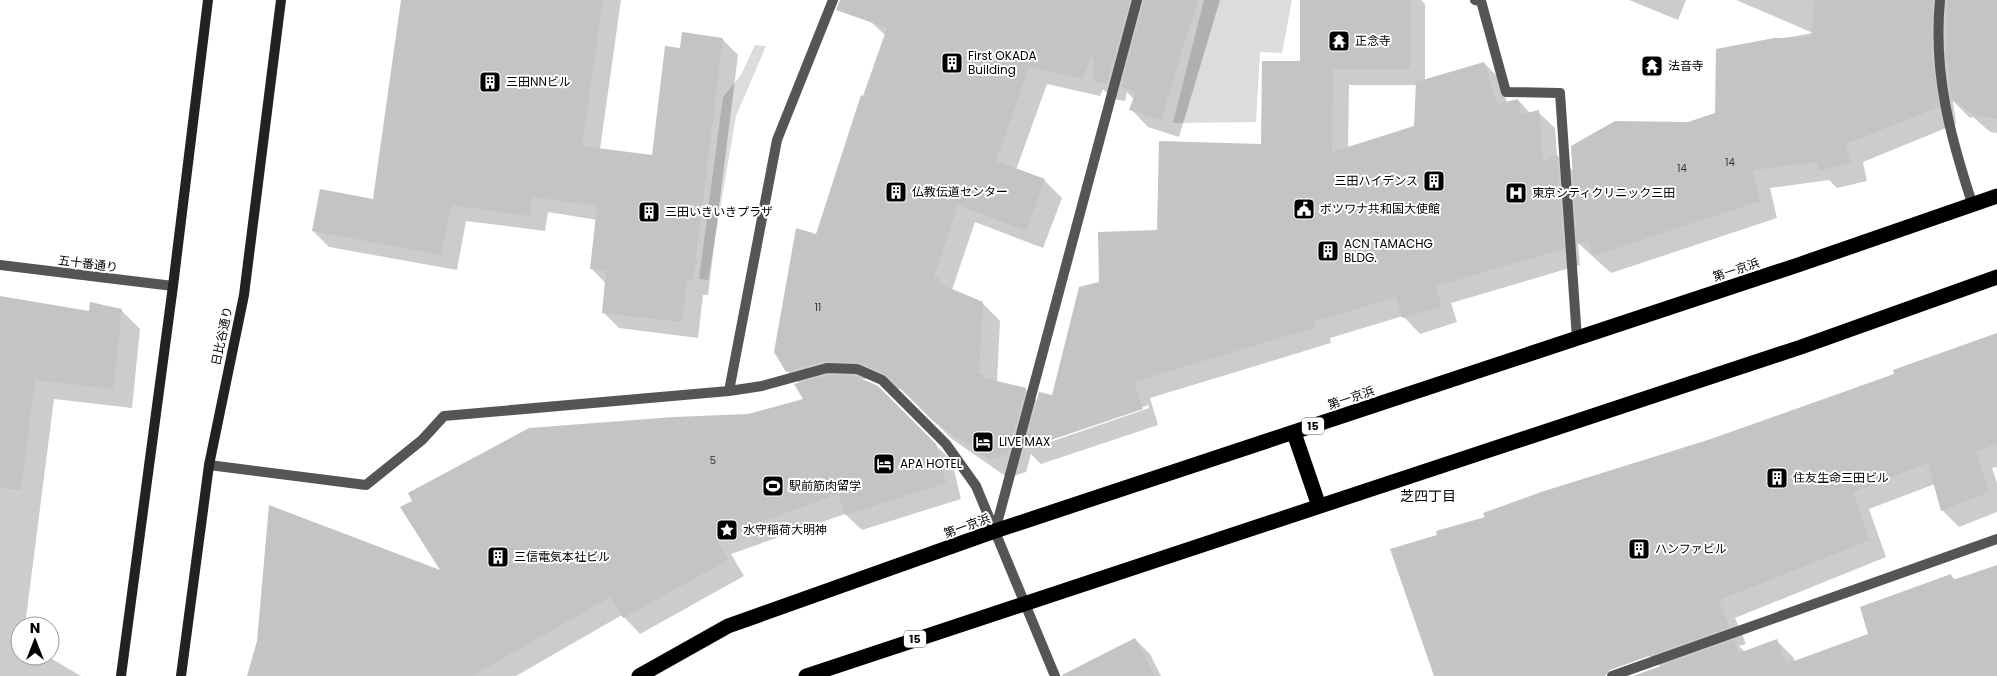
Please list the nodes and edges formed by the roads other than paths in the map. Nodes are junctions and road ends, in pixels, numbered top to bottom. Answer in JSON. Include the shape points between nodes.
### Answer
{"nodes":[{"id":1,"x":208,"y":0,"type":"edge"},
{"id":2,"x":282,"y":0,"type":"edge"},
{"id":3,"x":833,"y":0,"type":"edge"},
{"id":4,"x":1137,"y":0,"type":"edge"},
{"id":5,"x":1475,"y":0,"type":"edge"},
{"id":6,"x":1940,"y":0,"type":"edge"},
{"id":7,"x":1997,"y":196,"type":"edge"},
{"id":8,"x":1973,"y":206,"type":"junction"},
{"id":9,"x":0,"y":266,"type":"edge"},
{"id":10,"x":1997,"y":277,"type":"edge"},
{"id":11,"x":173,"y":286,"type":"junction"},
{"id":12,"x":1577,"y":339,"type":"junction"},
{"id":13,"x":729,"y":391,"type":"junction"},
{"id":14,"x":1294,"y":433,"type":"junction"},
{"id":15,"x":209,"y":465,"type":"junction"},
{"id":16,"x":1319,"y":506,"type":"junction"},
{"id":17,"x":995,"y":531,"type":"junction"},
{"id":18,"x":1997,"y":539,"type":"edge"},
{"id":19,"x":1023,"y":603,"type":"junction"},
{"id":20,"x":121,"y":676,"type":"edge"},
{"id":21,"x":181,"y":676,"type":"edge"},
{"id":22,"x":639,"y":676,"type":"edge"},
{"id":23,"x":806,"y":676,"type":"edge"},
{"id":24,"x":1055,"y":676,"type":"edge"},
{"id":25,"x":1612,"y":676,"type":"edge"}],
"edges":[{"from":1,"to":11,"type":"main road"},
{"from":2,"to":15,"type":"main road","name":"日比谷通り","via":[[244,295]]},
{"from":3,"to":13,"type":"street","via":[[777,140]]},
{"from":4,"to":17,"type":"street"},
{"from":5,"to":12,"type":"street","via":[[1481,1],[1506,92],[1560,92]]},
{"from":6,"to":8,"type":"street","via":[[1938,68],[1951,138]]},
{"from":7,"to":8,"type":"highway","name":"第一京浜","number":"15"},
{"from":8,"to":12,"type":"highway","name":"第一京浜","number":"15"},
{"from":9,"to":11,"type":"street","name":"五十番通り"},
{"from":10,"to":16,"type":"highway","number":"15","via":[[1801,347]]},
{"from":11,"to":20,"type":"main road"},
{"from":12,"to":14,"type":"highway","name":"第一京浜","number":"15"},
{"from":13,"to":15,"type":"street","via":[[444,416],[422,440],[366,485]]},
{"from":13,"to":17,"type":"street","via":[[762,386],[827,368],[856,369],[882,380],[946,444],[965,468]]},
{"from":14,"to":16,"type":"highway"},
{"from":14,"to":17,"type":"highway","name":"第一京浜","number":"15"},
{"from":15,"to":21,"type":"main road","name":"日比谷通り"},
{"from":16,"to":19,"type":"highway","number":"15"},
{"from":17,"to":19,"type":"street"},
{"from":17,"to":22,"type":"highway","name":"第一京浜","number":"15","via":[[728,626]]},
{"from":18,"to":25,"type":"street"},
{"from":19,"to":23,"type":"highway","number":"15"},
{"from":19,"to":24,"type":"street"}]}
